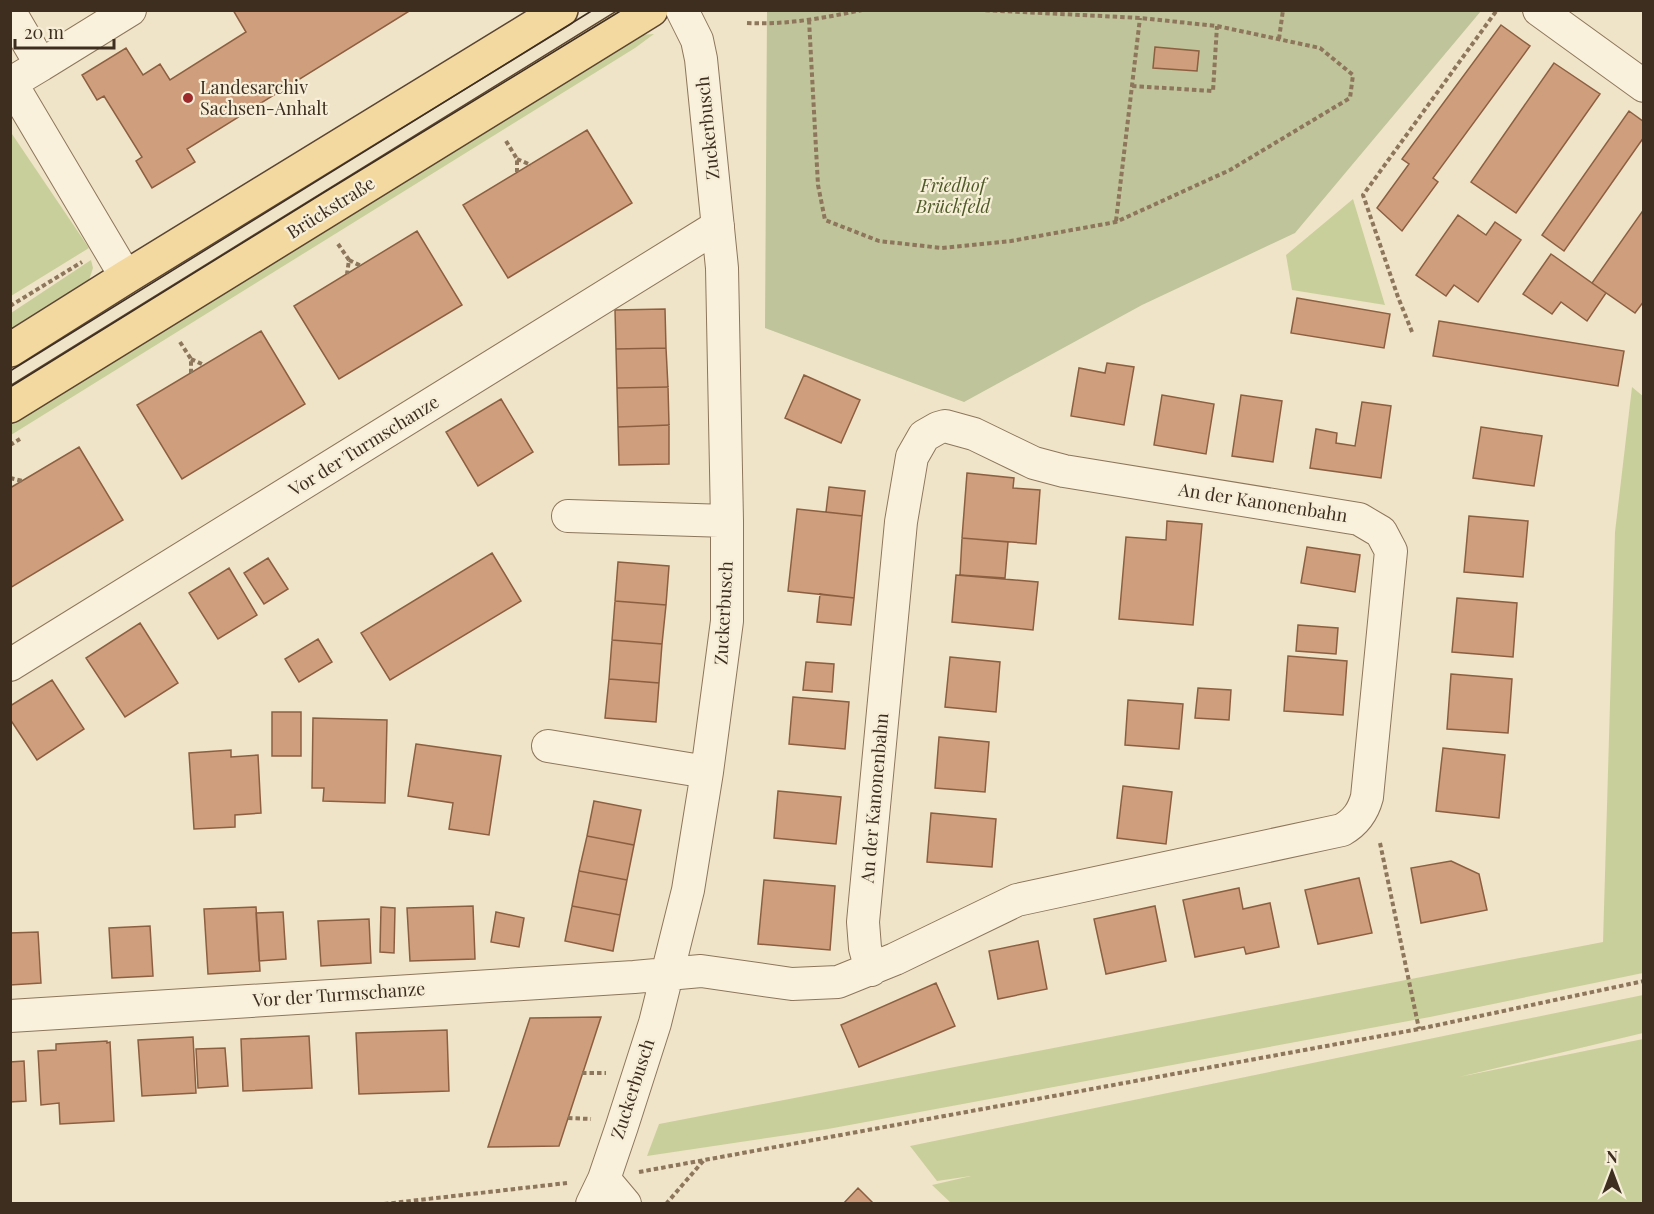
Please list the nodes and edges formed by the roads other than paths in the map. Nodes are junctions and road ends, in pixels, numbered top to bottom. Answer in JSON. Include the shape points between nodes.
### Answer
{"nodes":[{"id":1,"x":130,"y":10,"type":"edge"},
{"id":2,"x":561,"y":10,"type":"edge"},
{"id":3,"x":651,"y":10,"type":"edge"},
{"id":4,"x":682,"y":10,"type":"edge"},
{"id":5,"x":1539,"y":10,"type":"edge"},
{"id":6,"x":10,"y":12,"type":"edge"},
{"id":7,"x":41,"y":65,"type":"junction"},
{"id":8,"x":11,"y":83,"type":"edge"},
{"id":9,"x":1644,"y":86,"type":"edge"},
{"id":10,"x":718,"y":226,"type":"junction"},
{"id":11,"x":126,"y":277,"type":"junction"},
{"id":12,"x":10,"y":350,"type":"edge"},
{"id":13,"x":10,"y":406,"type":"edge"},
{"id":14,"x":568,"y":516,"type":"dead end"},
{"id":15,"x":727,"y":521,"type":"junction"},
{"id":16,"x":10,"y":665,"type":"edge"},
{"id":17,"x":548,"y":746,"type":"dead end"},
{"id":18,"x":707,"y":772,"type":"junction"},
{"id":19,"x":871,"y":970,"type":"junction"},
{"id":20,"x":668,"y":973,"type":"junction"},
{"id":21,"x":10,"y":1016,"type":"edge"},
{"id":22,"x":588,"y":1190,"type":"edge"},
{"id":23,"x":625,"y":1203,"type":"edge"}],
"edges":[{"from":1,"to":7,"type":"street"},
{"from":2,"to":11,"type":"main road"},
{"from":3,"to":13,"type":"main road","name":"Brückstraße"},
{"from":4,"to":10,"type":"street","name":"Zuckerbusch","via":[[700,49]]},
{"from":5,"to":9,"type":"street"},
{"from":6,"to":7,"type":"street"},
{"from":7,"to":8,"type":"street"},
{"from":8,"to":11,"type":"street"},
{"from":10,"to":15,"type":"street","name":"Zuckerbusch","via":[[723,290]]},
{"from":10,"to":16,"type":"street","name":"Vor der Turmschanze"},
{"from":11,"to":12,"type":"main road"},
{"from":14,"to":15,"type":"street"},
{"from":15,"to":18,"type":"street","name":"Zuckerbusch","via":[[727,621]]},
{"from":17,"to":18,"type":"street"},
{"from":18,"to":20,"type":"street","name":"Zuckerbusch","via":[[688,890]]},
{"from":19,"to":19,"type":"street","name":"An der Kanonenbahn","via":[[1017,900],[1319,836],[1352,824],[1368,796],[1391,551],[1381,532],[1359,519],[1064,471],[1034,463],[975,434],[945,426],[924,436],[912,457],[901,522],[863,922],[864,948]]},
{"from":19,"to":20,"type":"street","via":[[823,984],[792,984],[701,971]]},
{"from":20,"to":21,"type":"street","name":"Vor der Turmschanze"},
{"from":20,"to":22,"type":"street","name":"Zuckerbusch","via":[[639,1074]]},
{"from":22,"to":23,"type":"street"}]}
